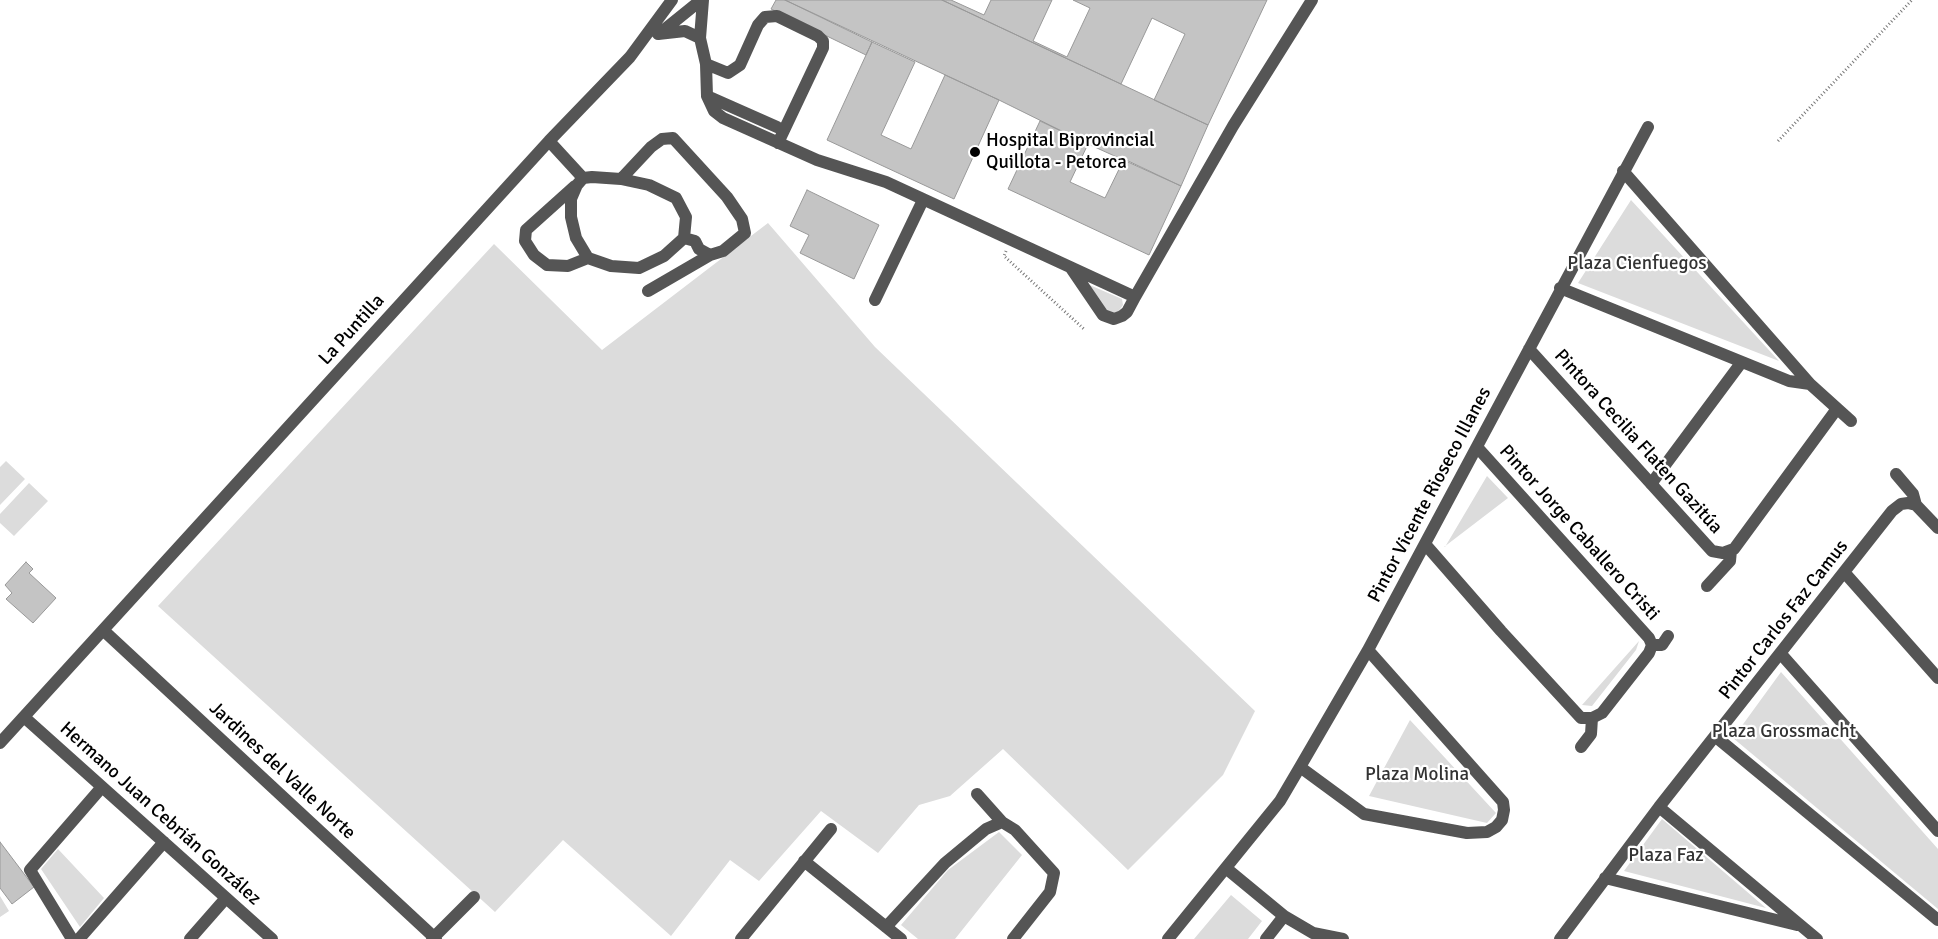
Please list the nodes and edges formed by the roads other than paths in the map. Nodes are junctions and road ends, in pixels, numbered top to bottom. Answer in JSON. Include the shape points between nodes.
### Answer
{"nodes":[{"id":1,"x":672,"y":0,"type":"edge"},
{"id":2,"x":702,"y":0,"type":"edge"},
{"id":3,"x":1312,"y":0,"type":"edge"},
{"id":4,"x":658,"y":34,"type":"junction"},
{"id":5,"x":700,"y":38,"type":"junction"},
{"id":6,"x":630,"y":57,"type":"junction"},
{"id":7,"x":706,"y":64,"type":"junction"},
{"id":8,"x":707,"y":96,"type":"junction"},
{"id":9,"x":777,"y":127,"type":"dead end"},
{"id":10,"x":1648,"y":127,"type":"dead end"},
{"id":11,"x":549,"y":141,"type":"junction"},
{"id":12,"x":778,"y":143,"type":"junction"},
{"id":13,"x":1623,"y":172,"type":"junction"},
{"id":14,"x":621,"y":179,"type":"junction"},
{"id":15,"x":580,"y":182,"type":"junction"},
{"id":16,"x":923,"y":200,"type":"junction"},
{"id":17,"x":684,"y":238,"type":"junction"},
{"id":18,"x":710,"y":255,"type":"junction"},
{"id":19,"x":588,"y":258,"type":"junction"},
{"id":20,"x":1071,"y":268,"type":"junction"},
{"id":21,"x":1560,"y":288,"type":"junction"},
{"id":22,"x":648,"y":291,"type":"dead end"},
{"id":23,"x":1134,"y":296,"type":"junction"},
{"id":24,"x":875,"y":300,"type":"dead end"},
{"id":25,"x":1529,"y":349,"type":"junction"},
{"id":26,"x":1741,"y":363,"type":"junction"},
{"id":27,"x":1810,"y":384,"type":"junction"},
{"id":28,"x":1836,"y":410,"type":"junction"},
{"id":29,"x":1851,"y":421,"type":"dead end"},
{"id":30,"x":1477,"y":447,"type":"junction"},
{"id":31,"x":1896,"y":474,"type":"dead end"},
{"id":32,"x":1651,"y":484,"type":"junction"},
{"id":33,"x":1916,"y":505,"type":"junction"},
{"id":34,"x":1938,"y":528,"type":"edge"},
{"id":35,"x":1425,"y":544,"type":"junction"},
{"id":36,"x":1727,"y":552,"type":"junction"},
{"id":37,"x":1844,"y":572,"type":"junction"},
{"id":38,"x":1707,"y":586,"type":"dead end"},
{"id":39,"x":103,"y":630,"type":"junction"},
{"id":40,"x":1668,"y":636,"type":"dead end"},
{"id":41,"x":1652,"y":645,"type":"junction"},
{"id":42,"x":1368,"y":650,"type":"junction"},
{"id":43,"x":1781,"y":654,"type":"junction"},
{"id":44,"x":1938,"y":678,"type":"edge"},
{"id":45,"x":24,"y":717,"type":"junction"},
{"id":46,"x":1592,"y":718,"type":"junction"},
{"id":47,"x":1716,"y":737,"type":"junction"},
{"id":48,"x":0,"y":743,"type":"edge"},
{"id":49,"x":1581,"y":748,"type":"dead end"},
{"id":50,"x":1300,"y":767,"type":"junction"},
{"id":51,"x":102,"y":787,"type":"junction"},
{"id":52,"x":977,"y":794,"type":"dead end"},
{"id":53,"x":1659,"y":807,"type":"junction"},
{"id":54,"x":1002,"y":822,"type":"junction"},
{"id":55,"x":830,"y":830,"type":"dead end"},
{"id":56,"x":1938,"y":831,"type":"edge"},
{"id":57,"x":164,"y":842,"type":"junction"},
{"id":58,"x":804,"y":861,"type":"junction"},
{"id":59,"x":1228,"y":869,"type":"junction"},
{"id":60,"x":1606,"y":878,"type":"junction"},
{"id":61,"x":474,"y":897,"type":"dead end"},
{"id":62,"x":226,"y":898,"type":"junction"},
{"id":63,"x":1284,"y":916,"type":"junction"},
{"id":64,"x":1938,"y":920,"type":"edge"},
{"id":65,"x":1801,"y":926,"type":"junction"},
{"id":66,"x":886,"y":927,"type":"junction"},
{"id":67,"x":434,"y":938,"type":"edge"},
{"id":68,"x":72,"y":939,"type":"edge"},
{"id":69,"x":78,"y":939,"type":"edge"},
{"id":70,"x":190,"y":939,"type":"edge"},
{"id":71,"x":272,"y":939,"type":"edge"},
{"id":72,"x":741,"y":939,"type":"edge"},
{"id":73,"x":901,"y":939,"type":"edge"},
{"id":74,"x":1013,"y":939,"type":"edge"},
{"id":75,"x":1168,"y":939,"type":"edge"},
{"id":76,"x":1266,"y":939,"type":"edge"},
{"id":77,"x":1343,"y":939,"type":"edge"},
{"id":78,"x":1560,"y":939,"type":"edge"},
{"id":79,"x":1817,"y":939,"type":"edge"}],
"edges":[{"from":1,"to":6,"type":"street","name":"La Puntilla"},
{"from":2,"to":4,"type":"street","name":"La Puntilla"},
{"from":2,"to":5,"type":"street"},
{"from":3,"to":23,"type":"street","via":[[1233,126]]},
{"from":4,"to":5,"type":"street","via":[[685,31]]},
{"from":4,"to":6,"type":"street","name":"La Puntilla"},
{"from":5,"to":7,"type":"street"},
{"from":6,"to":11,"type":"street","name":"La Puntilla"},
{"from":7,"to":8,"type":"street"},
{"from":7,"to":12,"type":"street","via":[[728,73],[740,65],[758,25],[765,17],[777,16],[823,41],[823,48]]},
{"from":8,"to":9,"type":"street"},
{"from":8,"to":12,"type":"street","via":[[722,118]]},
{"from":10,"to":13,"type":"street","name":"Pintor Vicente Rioseco Illanes"},
{"from":11,"to":15,"type":"street"},
{"from":11,"to":39,"type":"street","name":"La Puntilla"},
{"from":12,"to":16,"type":"street","via":[[816,160],[886,182]]},
{"from":13,"to":21,"type":"street","name":"Pintor Vicente Rioseco Illanes"},
{"from":13,"to":27,"type":"street"},
{"from":14,"to":15,"type":"street"},
{"from":14,"to":17,"type":"street","via":[[649,185],[676,198],[686,217]]},
{"from":14,"to":18,"type":"street","via":[[651,147],[662,139],[673,138],[727,197],[742,219],[745,233],[723,251]]},
{"from":15,"to":19,"type":"street","via":[[571,198],[571,217],[576,238]]},
{"from":15,"to":19,"type":"street","via":[[526,230],[525,240],[534,256],[548,265],[568,266]]},
{"from":16,"to":20,"type":"street"},
{"from":16,"to":24,"type":"street"},
{"from":17,"to":18,"type":"street","via":[[695,241],[699,249]]},
{"from":17,"to":19,"type":"street","via":[[664,256],[639,268],[611,266]]},
{"from":18,"to":22,"type":"street"},
{"from":20,"to":23,"type":"street"},
{"from":20,"to":23,"type":"street","via":[[1103,315],[1122,316]]},
{"from":21,"to":25,"type":"street","name":"Pintor Vicente Rioseco Illanes"},
{"from":21,"to":26,"type":"street"},
{"from":25,"to":30,"type":"street","name":"Pintor Vicente Rioseco Illanes"},
{"from":25,"to":32,"type":"street","name":"Pintora Cecilia Flaten Gazitúa"},
{"from":26,"to":27,"type":"street","via":[[1789,381]]},
{"from":26,"to":32,"type":"street"},
{"from":27,"to":28,"type":"street"},
{"from":28,"to":29,"type":"street"},
{"from":28,"to":36,"type":"street"},
{"from":30,"to":35,"type":"street","name":"Pintor Vicente Rioseco Illanes"},
{"from":30,"to":41,"type":"street","name":"Pintor Jorge Caballero Cristi"},
{"from":31,"to":33,"type":"street","via":[[1912,494]]},
{"from":32,"to":36,"type":"street","name":"Pintora Cecilia Flaten Gazitúa","via":[[1712,551]]},
{"from":33,"to":34,"type":"street"},
{"from":33,"to":37,"type":"street","name":"Pintor Carlos Faz Camus","via":[[1908,503],[1896,508]]},
{"from":35,"to":42,"type":"street","name":"Pintor Vicente Rioseco Illanes"},
{"from":35,"to":46,"type":"street","via":[[1581,718]]},
{"from":36,"to":38,"type":"street","via":[[1730,561]]},
{"from":37,"to":43,"type":"street","name":"Pintor Carlos Faz Camus"},
{"from":37,"to":44,"type":"street"},
{"from":39,"to":45,"type":"street","name":"La Puntilla"},
{"from":39,"to":67,"type":"street","name":"Jardines del Valle Norte"},
{"from":40,"to":41,"type":"street","via":[[1662,645]]},
{"from":41,"to":46,"type":"street","via":[[1602,713]]},
{"from":42,"to":50,"type":"street","name":"Pintor Vicente Rioseco Illanes"},
{"from":42,"to":50,"type":"street","via":[[1502,802],[1502,820],[1496,828],[1486,832],[1467,833],[1364,814]]},
{"from":43,"to":47,"type":"street","name":"Pintor Carlos Faz Camus"},
{"from":43,"to":56,"type":"street"},
{"from":45,"to":48,"type":"street","name":"La Puntilla"},
{"from":45,"to":51,"type":"street","name":"Hermano Juan Cebrián González"},
{"from":46,"to":49,"type":"street","via":[[1591,734]]},
{"from":47,"to":53,"type":"street","name":"Pintor Carlos Faz Camus"},
{"from":47,"to":64,"type":"street"},
{"from":50,"to":59,"type":"street","name":"Pintor Vicente Rioseco Illanes","via":[[1280,800]]},
{"from":51,"to":57,"type":"street","name":"Hermano Juan Cebrián González"},
{"from":51,"to":68,"type":"street","via":[[30,870]]},
{"from":52,"to":54,"type":"street"},
{"from":53,"to":60,"type":"street","name":"Pintor Carlos Faz Camus"},
{"from":53,"to":65,"type":"street"},
{"from":54,"to":66,"type":"street","via":[[986,829],[945,863]]},
{"from":54,"to":74,"type":"street","via":[[1015,830],[1048,866],[1054,879],[1050,892]]},
{"from":55,"to":58,"type":"street"},
{"from":57,"to":62,"type":"street","name":"Hermano Juan Cebrián González"},
{"from":57,"to":69,"type":"street"},
{"from":58,"to":66,"type":"street"},
{"from":58,"to":72,"type":"street"},
{"from":59,"to":63,"type":"street"},
{"from":59,"to":75,"type":"street","name":"Pintor Vicente Rioseco Illanes"},
{"from":60,"to":65,"type":"street"},
{"from":60,"to":78,"type":"street","name":"Pintor Carlos Faz Camus"},
{"from":61,"to":67,"type":"street"},
{"from":62,"to":70,"type":"street"},
{"from":62,"to":71,"type":"street","name":"Hermano Juan Cebrián González"},
{"from":63,"to":76,"type":"street"},
{"from":63,"to":77,"type":"street","via":[[1313,933]]},
{"from":65,"to":79,"type":"street"},
{"from":66,"to":73,"type":"street"}]}
